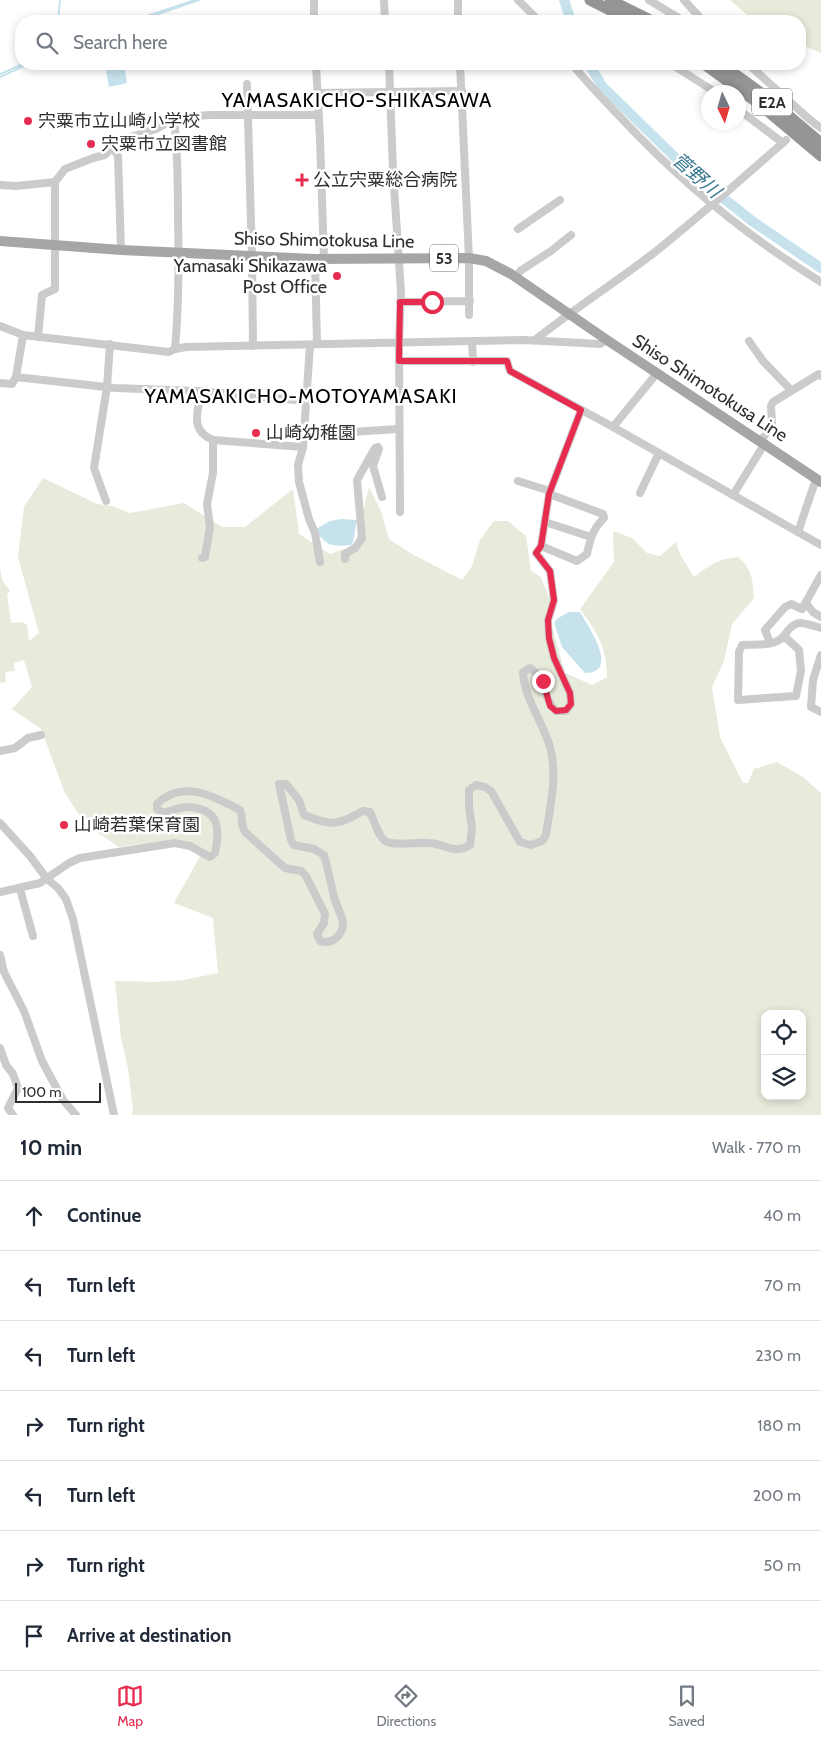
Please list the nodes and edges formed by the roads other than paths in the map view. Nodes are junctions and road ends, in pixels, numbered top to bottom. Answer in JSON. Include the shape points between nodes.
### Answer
{"nodes":[{"id":1,"x":314,"y":0,"type":"edge"},
{"id":2,"x":384,"y":0,"type":"edge"},
{"id":3,"x":458,"y":0,"type":"edge"},
{"id":4,"x":590,"y":0,"type":"edge"},
{"id":5,"x":610,"y":0,"type":"edge"},
{"id":6,"x":649,"y":0,"type":"edge"},
{"id":7,"x":684,"y":0,"type":"edge"},
{"id":8,"x":521,"y":1,"type":"edge"},
{"id":9,"x":692,"y":10,"type":"junction"},
{"id":10,"x":314,"y":15,"type":"edge"},
{"id":11,"x":385,"y":15,"type":"edge"},
{"id":12,"x":458,"y":15,"type":"edge"},
{"id":13,"x":534,"y":15,"type":"edge"},
{"id":14,"x":620,"y":15,"type":"edge"},
{"id":15,"x":640,"y":15,"type":"edge"},
{"id":16,"x":674,"y":15,"type":"edge"},
{"id":17,"x":687,"y":15,"type":"edge"},
{"id":18,"x":697,"y":15,"type":"edge"},
{"id":19,"x":316,"y":70,"type":"edge"},
{"id":20,"x":389,"y":70,"type":"edge"},
{"id":21,"x":460,"y":70,"type":"edge"},
{"id":22,"x":577,"y":70,"type":"edge"},
{"id":23,"x":680,"y":70,"type":"edge"},
{"id":24,"x":713,"y":70,"type":"edge"},
{"id":25,"x":729,"y":70,"type":"edge"},
{"id":26,"x":754,"y":70,"type":"edge"},
{"id":27,"x":246,"y":84,"type":"dead end"},
{"id":28,"x":704,"y":85,"type":"edge"},
{"id":29,"x":462,"y":91,"type":"junction"},
{"id":30,"x":317,"y":93,"type":"junction"},
{"id":31,"x":389,"y":93,"type":"junction"},
{"id":32,"x":248,"y":115,"type":"junction"},
{"id":33,"x":318,"y":115,"type":"junction"},
{"id":34,"x":746,"y":115,"type":"edge"},
{"id":35,"x":174,"y":119,"type":"junction"},
{"id":36,"x":821,"y":128,"type":"edge"},
{"id":37,"x":821,"y":143,"type":"edge"},
{"id":38,"x":113,"y":148,"type":"junction"},
{"id":39,"x":821,"y":156,"type":"edge"},
{"id":40,"x":55,"y":182,"type":"junction"},
{"id":41,"x":0,"y":184,"type":"edge"},
{"id":42,"x":560,"y":200,"type":"dead end"},
{"id":43,"x":714,"y":205,"type":"junction"},
{"id":44,"x":518,"y":229,"type":"dead end"},
{"id":45,"x":571,"y":234,"type":"dead end"},
{"id":46,"x":0,"y":241,"type":"edge"},
{"id":47,"x":55,"y":246,"type":"junction"},
{"id":48,"x":121,"y":250,"type":"junction"},
{"id":49,"x":179,"y":252,"type":"junction"},
{"id":50,"x":252,"y":256,"type":"junction"},
{"id":51,"x":469,"y":258,"type":"junction"},
{"id":52,"x":319,"y":259,"type":"junction"},
{"id":53,"x":398,"y":259,"type":"junction"},
{"id":54,"x":517,"y":277,"type":"junction"},
{"id":55,"x":821,"y":282,"type":"edge"},
{"id":56,"x":470,"y":301,"type":"junction"},
{"id":57,"x":400,"y":302,"type":"junction"},
{"id":58,"x":569,"y":313,"type":"junction"},
{"id":59,"x":470,"y":315,"type":"dead end"},
{"id":60,"x":0,"y":326,"type":"edge"},
{"id":61,"x":23,"y":336,"type":"junction"},
{"id":62,"x":38,"y":337,"type":"junction"},
{"id":63,"x":535,"y":340,"type":"junction"},
{"id":64,"x":607,"y":340,"type":"junction"},
{"id":65,"x":472,"y":341,"type":"junction"},
{"id":66,"x":749,"y":341,"type":"dead end"},
{"id":67,"x":110,"y":344,"type":"junction"},
{"id":68,"x":314,"y":344,"type":"junction"},
{"id":69,"x":399,"y":344,"type":"junction"},
{"id":70,"x":252,"y":346,"type":"junction"},
{"id":71,"x":175,"y":349,"type":"junction"},
{"id":72,"x":399,"y":361,"type":"junction"},
{"id":73,"x":473,"y":362,"type":"junction"},
{"id":74,"x":657,"y":373,"type":"junction"},
{"id":75,"x":820,"y":374,"type":"edge"},
{"id":76,"x":16,"y":377,"type":"junction"},
{"id":77,"x":0,"y":382,"type":"edge"},
{"id":78,"x":107,"y":387,"type":"junction"},
{"id":79,"x":791,"y":390,"type":"junction"},
{"id":80,"x":201,"y":391,"type":"junction"},
{"id":81,"x":306,"y":401,"type":"junction"},
{"id":82,"x":581,"y":410,"type":"junction"},
{"id":83,"x":613,"y":426,"type":"junction"},
{"id":84,"x":399,"y":428,"type":"junction"},
{"id":85,"x":304,"y":435,"type":"junction"},
{"id":86,"x":213,"y":440,"type":"junction"},
{"id":87,"x":763,"y":442,"type":"junction"},
{"id":88,"x":303,"y":447,"type":"junction"},
{"id":89,"x":659,"y":453,"type":"junction"},
{"id":90,"x":818,"y":480,"type":"edge"},
{"id":91,"x":518,"y":481,"type":"dead end"},
{"id":92,"x":550,"y":493,"type":"junction"},
{"id":93,"x":640,"y":493,"type":"dead end"},
{"id":94,"x":733,"y":495,"type":"junction"},
{"id":95,"x":382,"y":497,"type":"dead end"},
{"id":96,"x":106,"y":500,"type":"dead end"},
{"id":97,"x":400,"y":512,"type":"dead end"},
{"id":98,"x":545,"y":522,"type":"junction"},
{"id":99,"x":798,"y":532,"type":"junction"},
{"id":100,"x":591,"y":537,"type":"junction"},
{"id":101,"x":821,"y":545,"type":"edge"},
{"id":102,"x":541,"y":546,"type":"junction"},
{"id":103,"x":202,"y":558,"type":"dead end"},
{"id":104,"x":345,"y":559,"type":"dead end"},
{"id":105,"x":320,"y":562,"type":"dead end"},
{"id":106,"x":821,"y":575,"type":"edge"},
{"id":107,"x":806,"y":603,"type":"junction"},
{"id":108,"x":821,"y":617,"type":"edge"},
{"id":109,"x":821,"y":628,"type":"edge"},
{"id":110,"x":784,"y":636,"type":"junction"},
{"id":111,"x":770,"y":643,"type":"junction"},
{"id":112,"x":821,"y":656,"type":"edge"},
{"id":113,"x":821,"y":712,"type":"edge"},
{"id":114,"x":41,"y":735,"type":"dead end"},
{"id":115,"x":0,"y":751,"type":"edge"},
{"id":116,"x":0,"y":823,"type":"edge"},
{"id":117,"x":47,"y":879,"type":"junction"},
{"id":118,"x":20,"y":889,"type":"junction"},
{"id":119,"x":0,"y":892,"type":"edge"},
{"id":120,"x":33,"y":936,"type":"dead end"},
{"id":121,"x":0,"y":955,"type":"edge"},
{"id":122,"x":0,"y":1048,"type":"edge"},
{"id":123,"x":13,"y":1115,"type":"edge"},
{"id":124,"x":76,"y":1115,"type":"edge"},
{"id":125,"x":114,"y":1115,"type":"edge"}],
"edges":[{"from":1,"to":10,"type":"street"},
{"from":2,"to":11,"type":"street"},
{"from":3,"to":12,"type":"street"},
{"from":4,"to":14,"type":"highway"},
{"from":5,"to":15,"type":"highway"},
{"from":6,"to":16,"type":"street"},
{"from":7,"to":9,"type":"street"},
{"from":8,"to":13,"type":"street"},
{"from":9,"to":17,"type":"street"},
{"from":9,"to":18,"type":"street"},
{"from":19,"to":30,"type":"street"},
{"from":20,"to":31,"type":"street"},
{"from":21,"to":29,"type":"street"},
{"from":22,"to":43,"type":"street","via":[[658,157]]},
{"from":23,"to":28,"type":"street"},
{"from":24,"to":39,"type":"highway","number":"E2A","via":[[758,102]]},
{"from":25,"to":37,"type":"highway","number":"E2A"},
{"from":26,"to":36,"type":"street","via":[[807,121]]},
{"from":27,"to":32,"type":"street"},
{"from":29,"to":31,"type":"street"},
{"from":29,"to":51,"type":"street"},
{"from":30,"to":31,"type":"street"},
{"from":30,"to":33,"type":"street"},
{"from":31,"to":53,"type":"street"},
{"from":32,"to":33,"type":"street"},
{"from":32,"to":35,"type":"street"},
{"from":32,"to":50,"type":"street"},
{"from":33,"to":52,"type":"street"},
{"from":34,"to":43,"type":"street","via":[[785,142]]},
{"from":35,"to":38,"type":"street","via":[[156,129],[118,141]]},
{"from":35,"to":49,"type":"street","via":[[178,148]]},
{"from":38,"to":40,"type":"street","via":[[105,155],[65,169]]},
{"from":38,"to":48,"type":"street","via":[[118,156]]},
{"from":40,"to":41,"type":"street","via":[[16,186]]},
{"from":40,"to":47,"type":"street"},
{"from":42,"to":44,"type":"street"},
{"from":43,"to":55,"type":"street","via":[[788,262]]},
{"from":43,"to":58,"type":"street","via":[[654,253]]},
{"from":45,"to":54,"type":"street","via":[[552,251],[520,271]]},
{"from":46,"to":47,"type":"main road","name":"Shiso Shimotokusa Line","number":"53"},
{"from":47,"to":48,"type":"main road","name":"Shiso Shimotokusa Line","number":"53"},
{"from":47,"to":62,"type":"street","via":[[55,289],[42,295]]},
{"from":48,"to":49,"type":"main road","name":"Shiso Shimotokusa Line","number":"53"},
{"from":49,"to":50,"type":"main road","name":"Shiso Shimotokusa Line","number":"53"},
{"from":49,"to":71,"type":"street"},
{"from":50,"to":52,"type":"main road","name":"Shiso Shimotokusa Line","number":"53"},
{"from":50,"to":70,"type":"street"},
{"from":51,"to":53,"type":"main road","name":"Shiso Shimotokusa Line","number":"53"},
{"from":51,"to":54,"type":"main road","name":"Shiso Shimotokusa Line","number":"53","via":[[494,264]]},
{"from":51,"to":56,"type":"street"},
{"from":52,"to":53,"type":"main road","name":"Shiso Shimotokusa Line","number":"53"},
{"from":52,"to":68,"type":"street"},
{"from":53,"to":57,"type":"street"},
{"from":54,"to":58,"type":"main road","name":"Shiso Shimotokusa Line","number":"53"},
{"from":56,"to":57,"type":"street"},
{"from":56,"to":59,"type":"street"},
{"from":57,"to":69,"type":"street"},
{"from":58,"to":63,"type":"street"},
{"from":58,"to":64,"type":"main road","name":"Shiso Shimotokusa Line","number":"53"},
{"from":60,"to":61,"type":"street"},
{"from":61,"to":62,"type":"street"},
{"from":61,"to":76,"type":"street"},
{"from":62,"to":67,"type":"street"},
{"from":63,"to":64,"type":"street","via":[[600,344]]},
{"from":63,"to":65,"type":"street"},
{"from":64,"to":74,"type":"main road","name":"Shiso Shimotokusa Line","number":"53"},
{"from":65,"to":69,"type":"street"},
{"from":65,"to":73,"type":"street"},
{"from":66,"to":79,"type":"street"},
{"from":67,"to":71,"type":"street","via":[[169,352]]},
{"from":67,"to":78,"type":"street"},
{"from":68,"to":69,"type":"street"},
{"from":68,"to":70,"type":"street"},
{"from":68,"to":81,"type":"street"},
{"from":69,"to":72,"type":"street"},
{"from":70,"to":71,"type":"street"},
{"from":72,"to":73,"type":"street"},
{"from":72,"to":84,"type":"street"},
{"from":73,"to":82,"type":"street","via":[[507,361],[510,371]]},
{"from":74,"to":83,"type":"street"},
{"from":74,"to":87,"type":"main road","name":"Shiso Shimotokusa Line","number":"53"},
{"from":75,"to":79,"type":"street"},
{"from":76,"to":77,"type":"street","via":[[12,384]]},
{"from":76,"to":78,"type":"street"},
{"from":78,"to":80,"type":"street"},
{"from":78,"to":96,"type":"street","via":[[94,468]]},
{"from":79,"to":87,"type":"street","via":[[773,402],[772,425]]},
{"from":80,"to":81,"type":"street"},
{"from":80,"to":86,"type":"street","via":[[196,423],[204,437]]},
{"from":81,"to":85,"type":"street"},
{"from":82,"to":83,"type":"street"},
{"from":82,"to":92,"type":"street"},
{"from":83,"to":89,"type":"street"},
{"from":84,"to":85,"type":"street"},
{"from":84,"to":97,"type":"street"},
{"from":85,"to":88,"type":"street"},
{"from":86,"to":88,"type":"street"},
{"from":86,"to":103,"type":"street","via":[[213,474],[207,504],[209,538],[205,557]]},
{"from":87,"to":90,"type":"main road","name":"Shiso Shimotokusa Line","number":"53"},
{"from":87,"to":94,"type":"street"},
{"from":88,"to":105,"type":"street","via":[[298,465],[299,482],[315,533]]},
{"from":89,"to":93,"type":"street"},
{"from":89,"to":94,"type":"street"},
{"from":90,"to":99,"type":"street"},
{"from":91,"to":92,"type":"street"},
{"from":92,"to":98,"type":"street"},
{"from":92,"to":100,"type":"street","via":[[603,514],[604,518]]},
{"from":94,"to":99,"type":"street"},
{"from":95,"to":104,"type":"street","via":[[373,466],[378,447],[357,480],[362,538],[345,554]]},
{"from":98,"to":100,"type":"street"},
{"from":98,"to":102,"type":"street"},
{"from":99,"to":101,"type":"street"},
{"from":100,"to":102,"type":"street","via":[[587,554],[577,561]]},
{"from":102,"to":117,"type":"street","via":[[536,553],[550,571],[554,600],[548,620],[549,638],[570,693],[571,704],[566,710],[556,711],[550,706],[543,681],[537,673],[530,668],[523,672],[524,683],[550,747],[554,769],[546,835],[542,842],[531,845],[520,842],[491,791],[476,785],[469,790],[470,845],[462,850],[429,842],[386,842],[379,836],[370,812],[363,811],[335,824],[326,824],[304,815],[295,792],[286,784],[279,784],[291,840],[324,856],[328,869],[343,923],[340,934],[326,943],[320,941],[317,934],[325,914],[306,876],[300,871],[285,868],[245,832],[240,824],[240,810],[206,794],[173,792],[164,797],[157,808],[163,813],[189,807],[213,815],[218,825],[218,840],[216,853],[210,857],[190,846],[175,843],[80,858]]},
{"from":106,"to":107,"type":"street"},
{"from":107,"to":108,"type":"street"},
{"from":107,"to":111,"type":"street","via":[[802,609],[791,604],[785,607],[765,630]]},
{"from":109,"to":110,"type":"street","via":[[797,623],[791,625]]},
{"from":110,"to":111,"type":"street"},
{"from":110,"to":111,"type":"street","via":[[799,650],[802,671],[796,696],[738,700],[742,645]]},
{"from":112,"to":113,"type":"street","via":[[811,707]]},
{"from":114,"to":115,"type":"street","via":[[28,738],[15,748]]},
{"from":116,"to":117,"type":"street"},
{"from":117,"to":118,"type":"street"},
{"from":117,"to":125,"type":"street","via":[[66,899],[73,919]]},
{"from":118,"to":119,"type":"street"},
{"from":118,"to":120,"type":"street"},
{"from":121,"to":124,"type":"street","via":[[4,972],[24,1011],[42,1061],[63,1100]]},
{"from":122,"to":123,"type":"street","via":[[18,1088],[8,1108]]}]}
